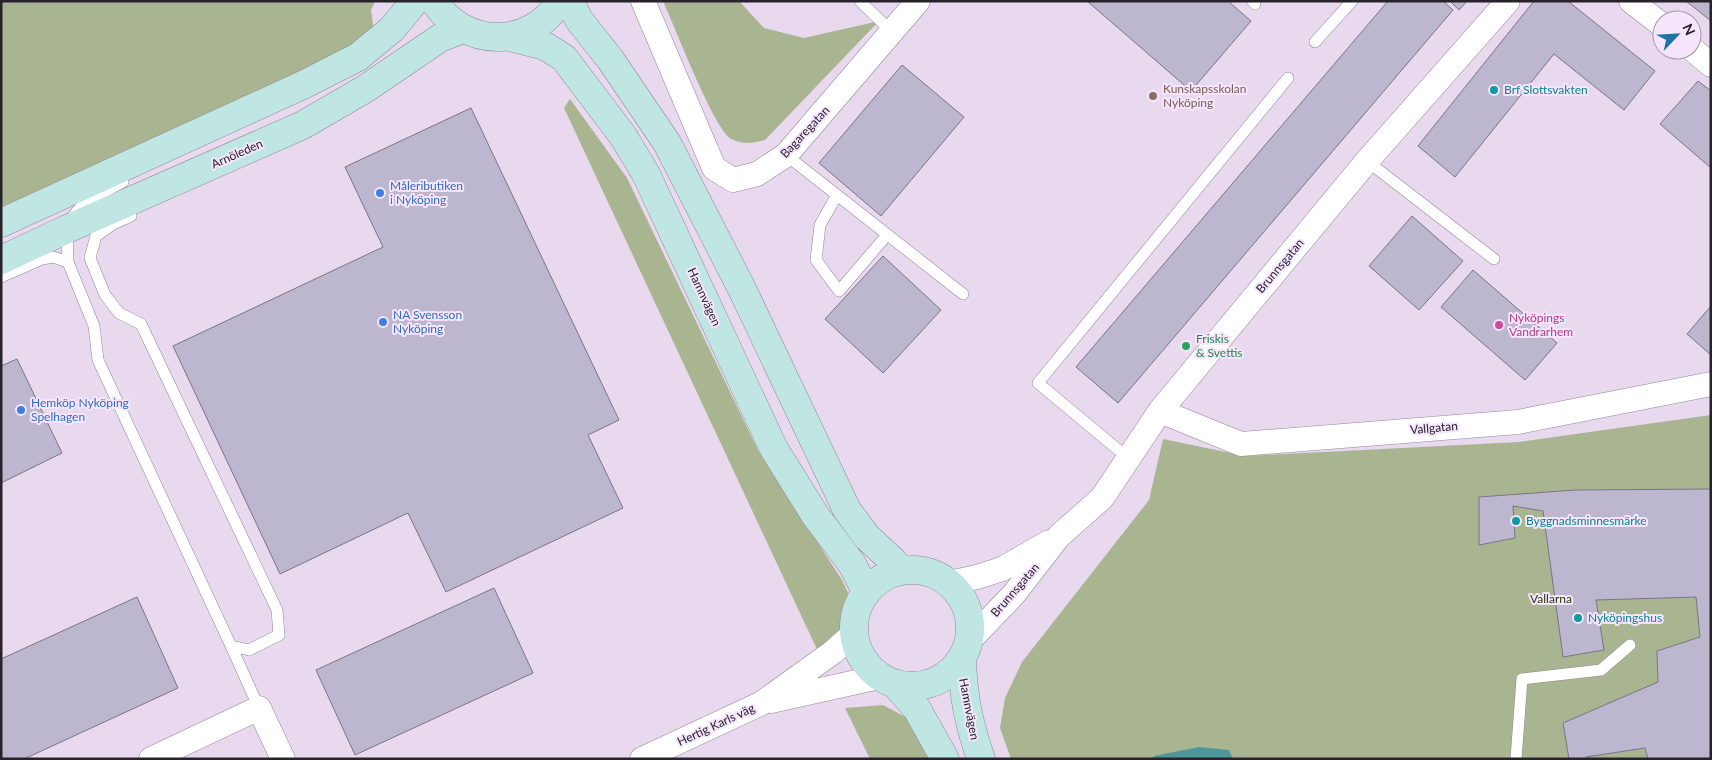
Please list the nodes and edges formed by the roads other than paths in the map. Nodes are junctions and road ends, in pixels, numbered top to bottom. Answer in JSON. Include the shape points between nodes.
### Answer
{"nodes":[{"id":1,"x":415,"y":1,"type":"edge"},
{"id":2,"x":434,"y":1,"type":"edge"},
{"id":3,"x":560,"y":1,"type":"edge"},
{"id":4,"x":570,"y":1,"type":"edge"},
{"id":5,"x":644,"y":1,"type":"edge"},
{"id":6,"x":860,"y":1,"type":"edge"},
{"id":7,"x":918,"y":1,"type":"edge"},
{"id":8,"x":1352,"y":1,"type":"edge"},
{"id":9,"x":1508,"y":1,"type":"edge"},
{"id":10,"x":1631,"y":1,"type":"edge"},
{"id":11,"x":1652,"y":17,"type":"edge"},
{"id":12,"x":463,"y":30,"type":"junction"},
{"id":13,"x":892,"y":32,"type":"junction"},
{"id":14,"x":510,"y":37,"type":"junction"},
{"id":15,"x":1315,"y":42,"type":"dead end"},
{"id":16,"x":1288,"y":78,"type":"dead end"},
{"id":17,"x":305,"y":84,"type":"junction"},
{"id":18,"x":277,"y":110,"type":"dead end"},
{"id":19,"x":786,"y":155,"type":"junction"},
{"id":20,"x":1367,"y":161,"type":"junction"},
{"id":21,"x":219,"y":162,"type":"junction"},
{"id":22,"x":135,"y":176,"type":"dead end"},
{"id":23,"x":837,"y":195,"type":"junction"},
{"id":24,"x":163,"y":200,"type":"dead end"},
{"id":25,"x":138,"y":212,"type":"dead end"},
{"id":26,"x":1,"y":223,"type":"edge"},
{"id":27,"x":67,"y":229,"type":"junction"},
{"id":28,"x":887,"y":235,"type":"junction"},
{"id":29,"x":1494,"y":259,"type":"dead end"},
{"id":30,"x":1,"y":260,"type":"edge"},
{"id":31,"x":68,"y":262,"type":"junction"},
{"id":32,"x":1,"y":277,"type":"edge"},
{"id":33,"x":963,"y":294,"type":"dead end"},
{"id":34,"x":1711,"y":384,"type":"edge"},
{"id":35,"x":1160,"y":411,"type":"junction"},
{"id":36,"x":1128,"y":458,"type":"junction"},
{"id":37,"x":1059,"y":536,"type":"junction"},
{"id":38,"x":901,"y":571,"type":"junction"},
{"id":39,"x":949,"y":583,"type":"junction"},
{"id":40,"x":866,"y":591,"type":"junction"},
{"id":41,"x":853,"y":634,"type":"junction"},
{"id":42,"x":1630,"y":645,"type":"dead end"},
{"id":43,"x":231,"y":646,"type":"junction"},
{"id":44,"x":966,"y":650,"type":"junction"},
{"id":45,"x":887,"y":680,"type":"junction"},
{"id":46,"x":762,"y":703,"type":"junction"},
{"id":47,"x":259,"y":708,"type":"junction"},
{"id":48,"x":151,"y":759,"type":"edge"},
{"id":49,"x":283,"y":759,"type":"edge"},
{"id":50,"x":642,"y":759,"type":"edge"},
{"id":51,"x":945,"y":759,"type":"edge"},
{"id":52,"x":981,"y":759,"type":"edge"},
{"id":53,"x":1516,"y":759,"type":"edge"}],
"edges":[{"from":1,"to":17,"type":"main road","via":[[392,30],[358,57]]},
{"from":2,"to":12,"type":"main road","via":[[440,11]]},
{"from":3,"to":14,"type":"main road","via":[[530,30]]},
{"from":4,"to":38,"type":"main road","via":[[579,20],[610,59],[667,143],[742,289],[847,510],[867,537]]},
{"from":5,"to":19,"type":"street","name":"Bagaregatan","via":[[714,168],[733,180],[757,174]]},
{"from":6,"to":13,"type":"lane"},
{"from":7,"to":13,"type":"street","name":"Bagaregatan"},
{"from":8,"to":15,"type":"lane"},
{"from":9,"to":20,"type":"street","name":"Brunnsgatan"},
{"from":10,"to":11,"type":"street"},
{"from":12,"to":14,"type":"main road","via":[[492,38]]},
{"from":12,"to":21,"type":"main road","name":"Arnöleden","via":[[440,38],[365,89],[303,125]]},
{"from":13,"to":19,"type":"street","name":"Bagaregatan"},
{"from":14,"to":40,"type":"main road","name":"Hamnvägen","via":[[545,46],[564,58],[623,136],[646,174],[774,448],[815,515],[852,564]]},
{"from":16,"to":36,"type":"lane","via":[[1038,383]]},
{"from":17,"to":18,"type":"lane"},
{"from":17,"to":26,"type":"main road"},
{"from":19,"to":23,"type":"lane"},
{"from":20,"to":29,"type":"lane"},
{"from":20,"to":35,"type":"street","name":"Brunnsgatan"},
{"from":21,"to":24,"type":"lane"},
{"from":21,"to":27,"type":"main road","name":"Arnöleden"},
{"from":22,"to":27,"type":"lane","via":[[85,202]]},
{"from":23,"to":28,"type":"lane"},
{"from":23,"to":28,"type":"lane","via":[[820,225],[816,260],[839,291]]},
{"from":25,"to":43,"type":"lane","via":[[96,236],[90,258],[105,295],[119,313],[141,324],[277,610],[279,635],[249,650]]},
{"from":27,"to":30,"type":"main road","name":"Arnöleden"},
{"from":27,"to":31,"type":"lane"},
{"from":28,"to":33,"type":"lane"},
{"from":31,"to":32,"type":"lane","via":[[53,257],[42,259]]},
{"from":31,"to":43,"type":"lane","via":[[94,326],[98,360]]},
{"from":34,"to":35,"type":"street","name":"Vallgatan","via":[[1518,422],[1241,444]]},
{"from":35,"to":36,"type":"street","name":"Brunnsgatan"},
{"from":36,"to":37,"type":"street","name":"Brunnsgatan","via":[[1102,498]]},
{"from":37,"to":39,"type":"street","name":"Brunnsgatan","via":[[1002,569]]},
{"from":37,"to":44,"type":"street","name":"Brunnsgatan"},
{"from":38,"to":39,"type":"main road","via":[[918,570],[934,574]]},
{"from":38,"to":40,"type":"main road","via":[[888,575]]},
{"from":39,"to":44,"type":"main road","via":[[967,609],[970,625]]},
{"from":40,"to":41,"type":"main road","via":[[858,604]]},
{"from":41,"to":45,"type":"main road","via":[[866,665]]},
{"from":41,"to":46,"type":"street","name":"Hertig Karls väg"},
{"from":42,"to":53,"type":"lane","via":[[1601,670],[1522,679]]},
{"from":43,"to":47,"type":"lane"},
{"from":44,"to":45,"type":"main road","via":[[948,675],[933,683],[914,687]]},
{"from":44,"to":52,"type":"main road","name":"Hamnvägen","via":[[963,689]]},
{"from":45,"to":46,"type":"street","name":"Hertig Karls väg"},
{"from":45,"to":51,"type":"main road","via":[[917,708]]},
{"from":46,"to":50,"type":"street","name":"Hertig Karls väg"},
{"from":47,"to":48,"type":"street"},
{"from":47,"to":49,"type":"street"}]}
